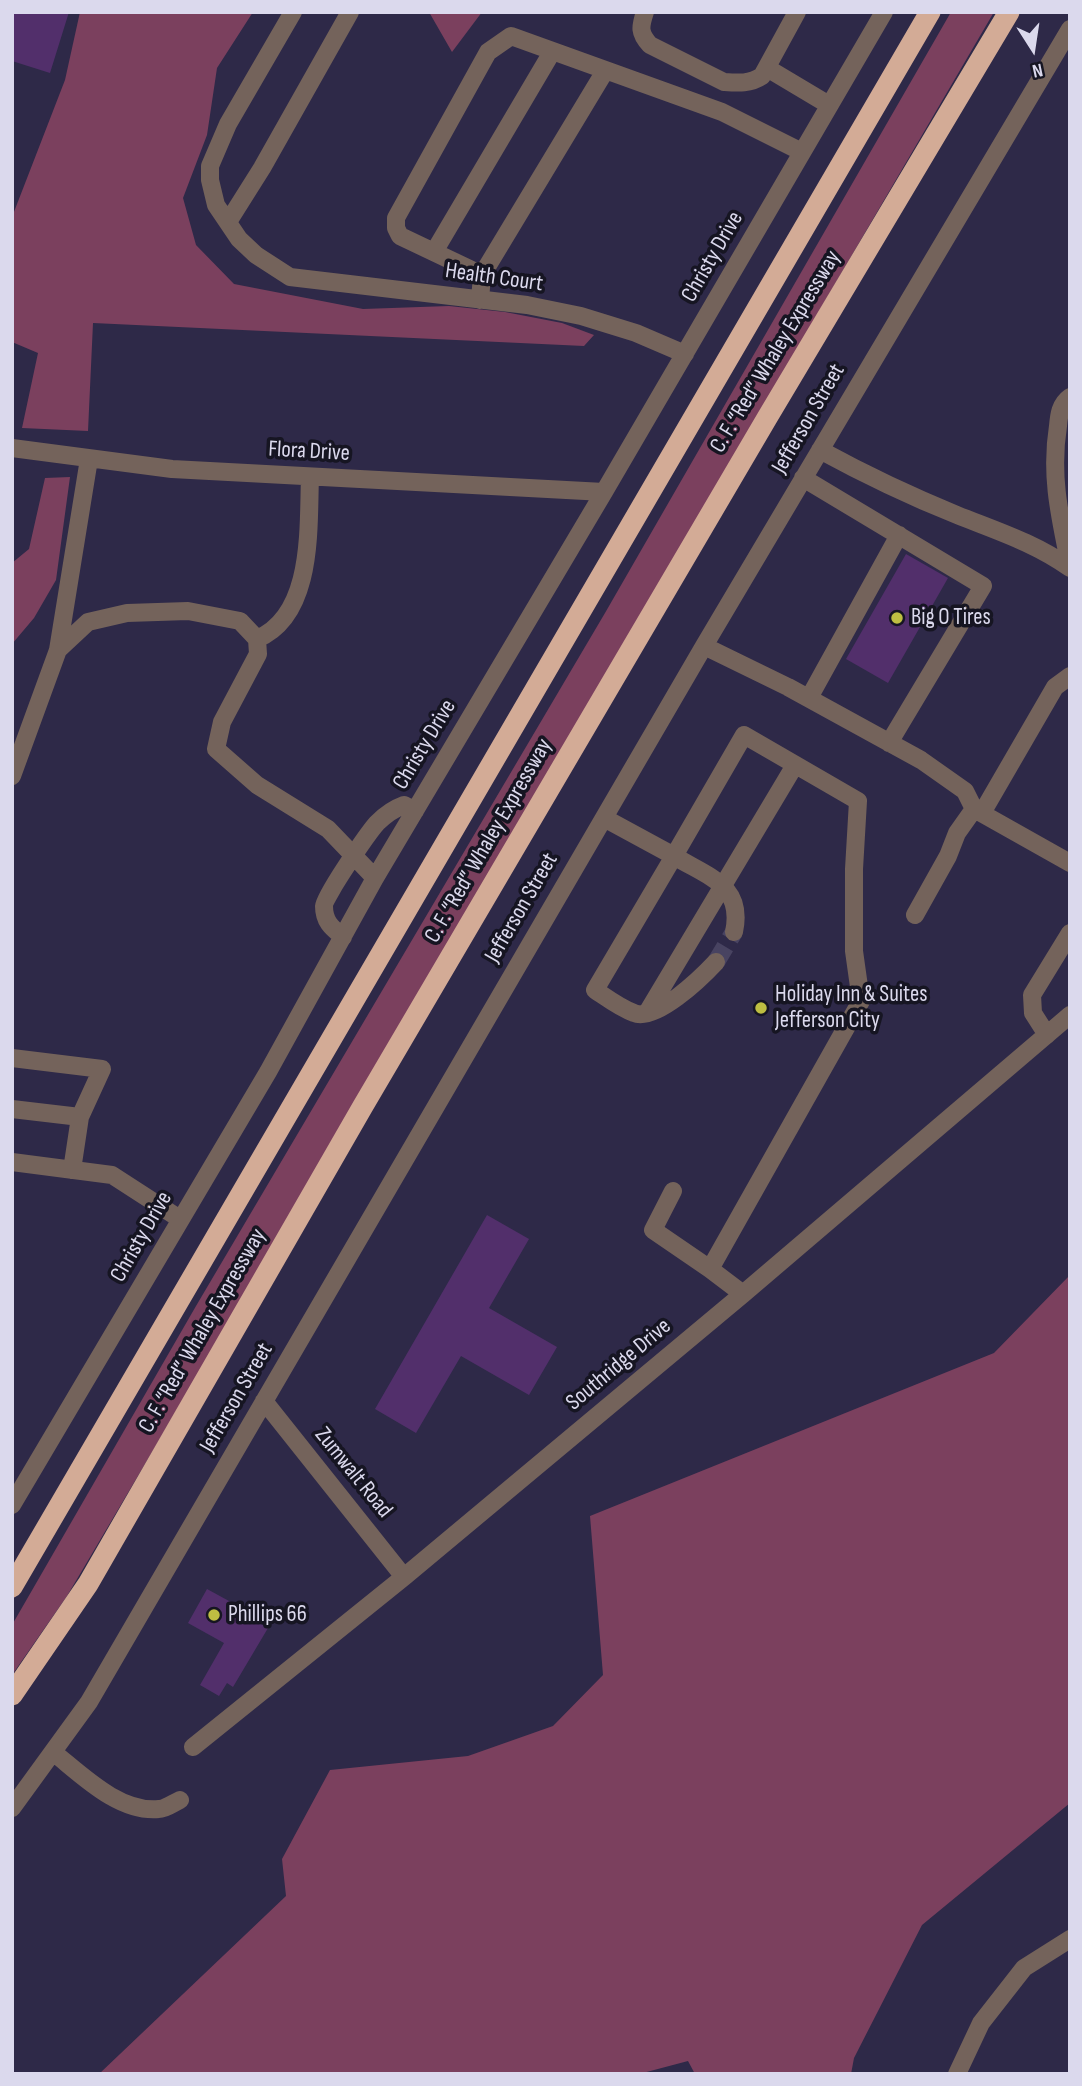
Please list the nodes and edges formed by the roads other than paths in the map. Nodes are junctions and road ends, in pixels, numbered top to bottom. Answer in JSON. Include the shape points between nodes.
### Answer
{"nodes":[{"id":1,"x":293,"y":12,"type":"edge"},
{"id":2,"x":350,"y":12,"type":"edge"},
{"id":3,"x":645,"y":12,"type":"edge"},
{"id":4,"x":797,"y":12,"type":"edge"},
{"id":5,"x":930,"y":12,"type":"edge"},
{"id":6,"x":1009,"y":12,"type":"edge"},
{"id":7,"x":876,"y":15,"type":"edge"},
{"id":8,"x":1070,"y":29,"type":"edge"},
{"id":9,"x":552,"y":52,"type":"junction"},
{"id":10,"x":766,"y":68,"type":"junction"},
{"id":11,"x":605,"y":71,"type":"junction"},
{"id":12,"x":830,"y":105,"type":"junction"},
{"id":13,"x":802,"y":152,"type":"junction"},
{"id":14,"x":228,"y":222,"type":"junction"},
{"id":15,"x":434,"y":252,"type":"junction"},
{"id":16,"x":482,"y":275,"type":"junction"},
{"id":17,"x":480,"y":300,"type":"junction"},
{"id":18,"x":685,"y":354,"type":"junction"},
{"id":19,"x":1070,"y":397,"type":"edge"},
{"id":20,"x":12,"y":448,"type":"edge"},
{"id":21,"x":820,"y":450,"type":"junction"},
{"id":22,"x":89,"y":459,"type":"junction"},
{"id":23,"x":310,"y":477,"type":"junction"},
{"id":24,"x":803,"y":478,"type":"junction"},
{"id":25,"x":604,"y":492,"type":"junction"},
{"id":26,"x":899,"y":535,"type":"junction"},
{"id":27,"x":1070,"y":567,"type":"edge"},
{"id":28,"x":257,"y":639,"type":"junction"},
{"id":29,"x":704,"y":646,"type":"junction"},
{"id":30,"x":58,"y":650,"type":"junction"},
{"id":31,"x":1070,"y":676,"type":"edge"},
{"id":32,"x":809,"y":698,"type":"junction"},
{"id":33,"x":889,"y":743,"type":"junction"},
{"id":34,"x":795,"y":765,"type":"junction"},
{"id":35,"x":12,"y":776,"type":"edge"},
{"id":36,"x":415,"y":811,"type":"junction"},
{"id":37,"x":978,"y":811,"type":"junction"},
{"id":38,"x":604,"y":818,"type":"junction"},
{"id":39,"x":674,"y":856,"type":"junction"},
{"id":40,"x":355,"y":857,"type":"junction"},
{"id":41,"x":1068,"y":858,"type":"edge"},
{"id":42,"x":375,"y":878,"type":"junction"},
{"id":43,"x":724,"y":887,"type":"junction"},
{"id":44,"x":915,"y":915,"type":"dead end"},
{"id":45,"x":734,"y":932,"type":"tunnel mouth"},
{"id":46,"x":1070,"y":933,"type":"edge"},
{"id":47,"x":342,"y":937,"type":"junction"},
{"id":48,"x":716,"y":962,"type":"tunnel mouth"},
{"id":49,"x":647,"y":1014,"type":"junction"},
{"id":50,"x":1070,"y":1015,"type":"edge"},
{"id":51,"x":1047,"y":1035,"type":"junction"},
{"id":52,"x":12,"y":1058,"type":"edge"},
{"id":53,"x":12,"y":1110,"type":"edge"},
{"id":54,"x":80,"y":1117,"type":"junction"},
{"id":55,"x":12,"y":1163,"type":"edge"},
{"id":56,"x":72,"y":1170,"type":"junction"},
{"id":57,"x":673,"y":1191,"type":"dead end"},
{"id":58,"x":180,"y":1219,"type":"junction"},
{"id":59,"x":710,"y":1269,"type":"junction"},
{"id":60,"x":743,"y":1294,"type":"junction"},
{"id":61,"x":264,"y":1401,"type":"junction"},
{"id":62,"x":12,"y":1505,"type":"edge"},
{"id":63,"x":404,"y":1577,"type":"junction"},
{"id":64,"x":12,"y":1587,"type":"edge"},
{"id":65,"x":12,"y":1695,"type":"edge"},
{"id":66,"x":193,"y":1747,"type":"dead end"},
{"id":67,"x":53,"y":1752,"type":"junction"},
{"id":68,"x":180,"y":1800,"type":"dead end"},
{"id":69,"x":12,"y":1808,"type":"edge"},
{"id":70,"x":1070,"y":1939,"type":"edge"},
{"id":71,"x":957,"y":2074,"type":"edge"}],
"edges":[{"from":1,"to":14,"type":"street","via":[[228,124],[210,166],[216,205]]},
{"from":2,"to":14,"type":"street"},
{"from":3,"to":10,"type":"street","via":[[640,27],[650,45],[724,82],[754,82]]},
{"from":4,"to":10,"type":"street"},
{"from":5,"to":64,"type":"highway","name":"C. F. “Red” Whaley Expressway"},
{"from":6,"to":65,"type":"highway","name":"C. F. “Red” Whaley Expressway","via":[[370,1094],[88,1584]]},
{"from":7,"to":12,"type":"street","name":"Christy Drive"},
{"from":8,"to":21,"type":"street","name":"Jefferson Street"},
{"from":9,"to":11,"type":"street"},
{"from":9,"to":15,"type":"street"},
{"from":9,"to":15,"type":"street","via":[[511,36],[488,52],[396,218],[400,236]]},
{"from":10,"to":12,"type":"street"},
{"from":11,"to":13,"type":"street","via":[[722,112]]},
{"from":11,"to":16,"type":"street"},
{"from":12,"to":13,"type":"street","name":"Christy Drive"},
{"from":13,"to":18,"type":"street","name":"Christy Drive"},
{"from":14,"to":17,"type":"street","name":"Health Court","via":[[256,255],[290,277]]},
{"from":15,"to":16,"type":"street"},
{"from":16,"to":17,"type":"street"},
{"from":17,"to":18,"type":"street","name":"Health Court","via":[[581,316]]},
{"from":18,"to":25,"type":"street","name":"Christy Drive"},
{"from":19,"to":27,"type":"street","via":[[1060,408],[1054,451],[1055,488]]},
{"from":20,"to":22,"type":"street","name":"Flora Drive"},
{"from":21,"to":24,"type":"street","name":"Jefferson Street"},
{"from":21,"to":27,"type":"street","via":[[908,494],[1023,540]]},
{"from":22,"to":23,"type":"street","name":"Flora Drive","via":[[172,470]]},
{"from":22,"to":30,"type":"street"},
{"from":23,"to":25,"type":"street","name":"Flora Drive"},
{"from":23,"to":28,"type":"street","via":[[308,545],[298,593],[289,611]]},
{"from":24,"to":26,"type":"street"},
{"from":24,"to":29,"type":"street","name":"Jefferson Street"},
{"from":25,"to":36,"type":"street","name":"Christy Drive"},
{"from":26,"to":32,"type":"street"},
{"from":26,"to":33,"type":"street","via":[[983,586]]},
{"from":28,"to":30,"type":"street","via":[[240,621],[188,611],[127,613],[88,622]]},
{"from":28,"to":40,"type":"street","via":[[258,654],[222,722],[216,749],[257,785],[328,829]]},
{"from":29,"to":32,"type":"street"},
{"from":29,"to":38,"type":"street","name":"Jefferson Street"},
{"from":30,"to":35,"type":"street"},
{"from":31,"to":37,"type":"street","via":[[1055,687]]},
{"from":32,"to":33,"type":"street"},
{"from":33,"to":37,"type":"street","via":[[965,791]]},
{"from":34,"to":39,"type":"street","via":[[744,735]]},
{"from":34,"to":43,"type":"street"},
{"from":34,"to":59,"type":"street","via":[[858,801],[854,951],[861,1001]]},
{"from":36,"to":40,"type":"street","via":[[404,805],[393,809]]},
{"from":36,"to":42,"type":"street","name":"Christy Drive"},
{"from":37,"to":41,"type":"street"},
{"from":37,"to":44,"type":"street","via":[[957,833]]},
{"from":38,"to":39,"type":"street"},
{"from":38,"to":61,"type":"street","name":"Jefferson Street"},
{"from":39,"to":43,"type":"street"},
{"from":39,"to":49,"type":"street","via":[[595,990],[636,1014]]},
{"from":40,"to":42,"type":"street"},
{"from":40,"to":47,"type":"street","via":[[323,903],[327,923]]},
{"from":42,"to":47,"type":"street","name":"Christy Drive"},
{"from":43,"to":45,"type":"street","via":[[735,901]]},
{"from":43,"to":49,"type":"street"},
{"from":46,"to":51,"type":"street","via":[[1032,995],[1033,1013]]},
{"from":47,"to":58,"type":"street","name":"Christy Drive"},
{"from":48,"to":49,"type":"street","via":[[695,984]]},
{"from":50,"to":51,"type":"street","name":"Southridge Drive"},
{"from":51,"to":60,"type":"street","name":"Southridge Drive"},
{"from":52,"to":54,"type":"street","via":[[102,1069]]},
{"from":53,"to":54,"type":"street"},
{"from":54,"to":56,"type":"street"},
{"from":55,"to":56,"type":"street"},
{"from":56,"to":58,"type":"street","via":[[112,1175]]},
{"from":57,"to":59,"type":"street","via":[[653,1230]]},
{"from":58,"to":62,"type":"street","name":"Christy Drive"},
{"from":59,"to":60,"type":"street"},
{"from":60,"to":63,"type":"street","name":"Southridge Drive"},
{"from":61,"to":63,"type":"street","name":"Zumwalt Road"},
{"from":61,"to":67,"type":"street","name":"Jefferson Street","via":[[89,1702]]},
{"from":63,"to":66,"type":"street","name":"Southridge Drive"},
{"from":67,"to":68,"type":"street","via":[[126,1804],[162,1809]]},
{"from":67,"to":69,"type":"street","name":"Jefferson Street"},
{"from":70,"to":71,"type":"street","via":[[1024,1968],[981,2023]]}]}
